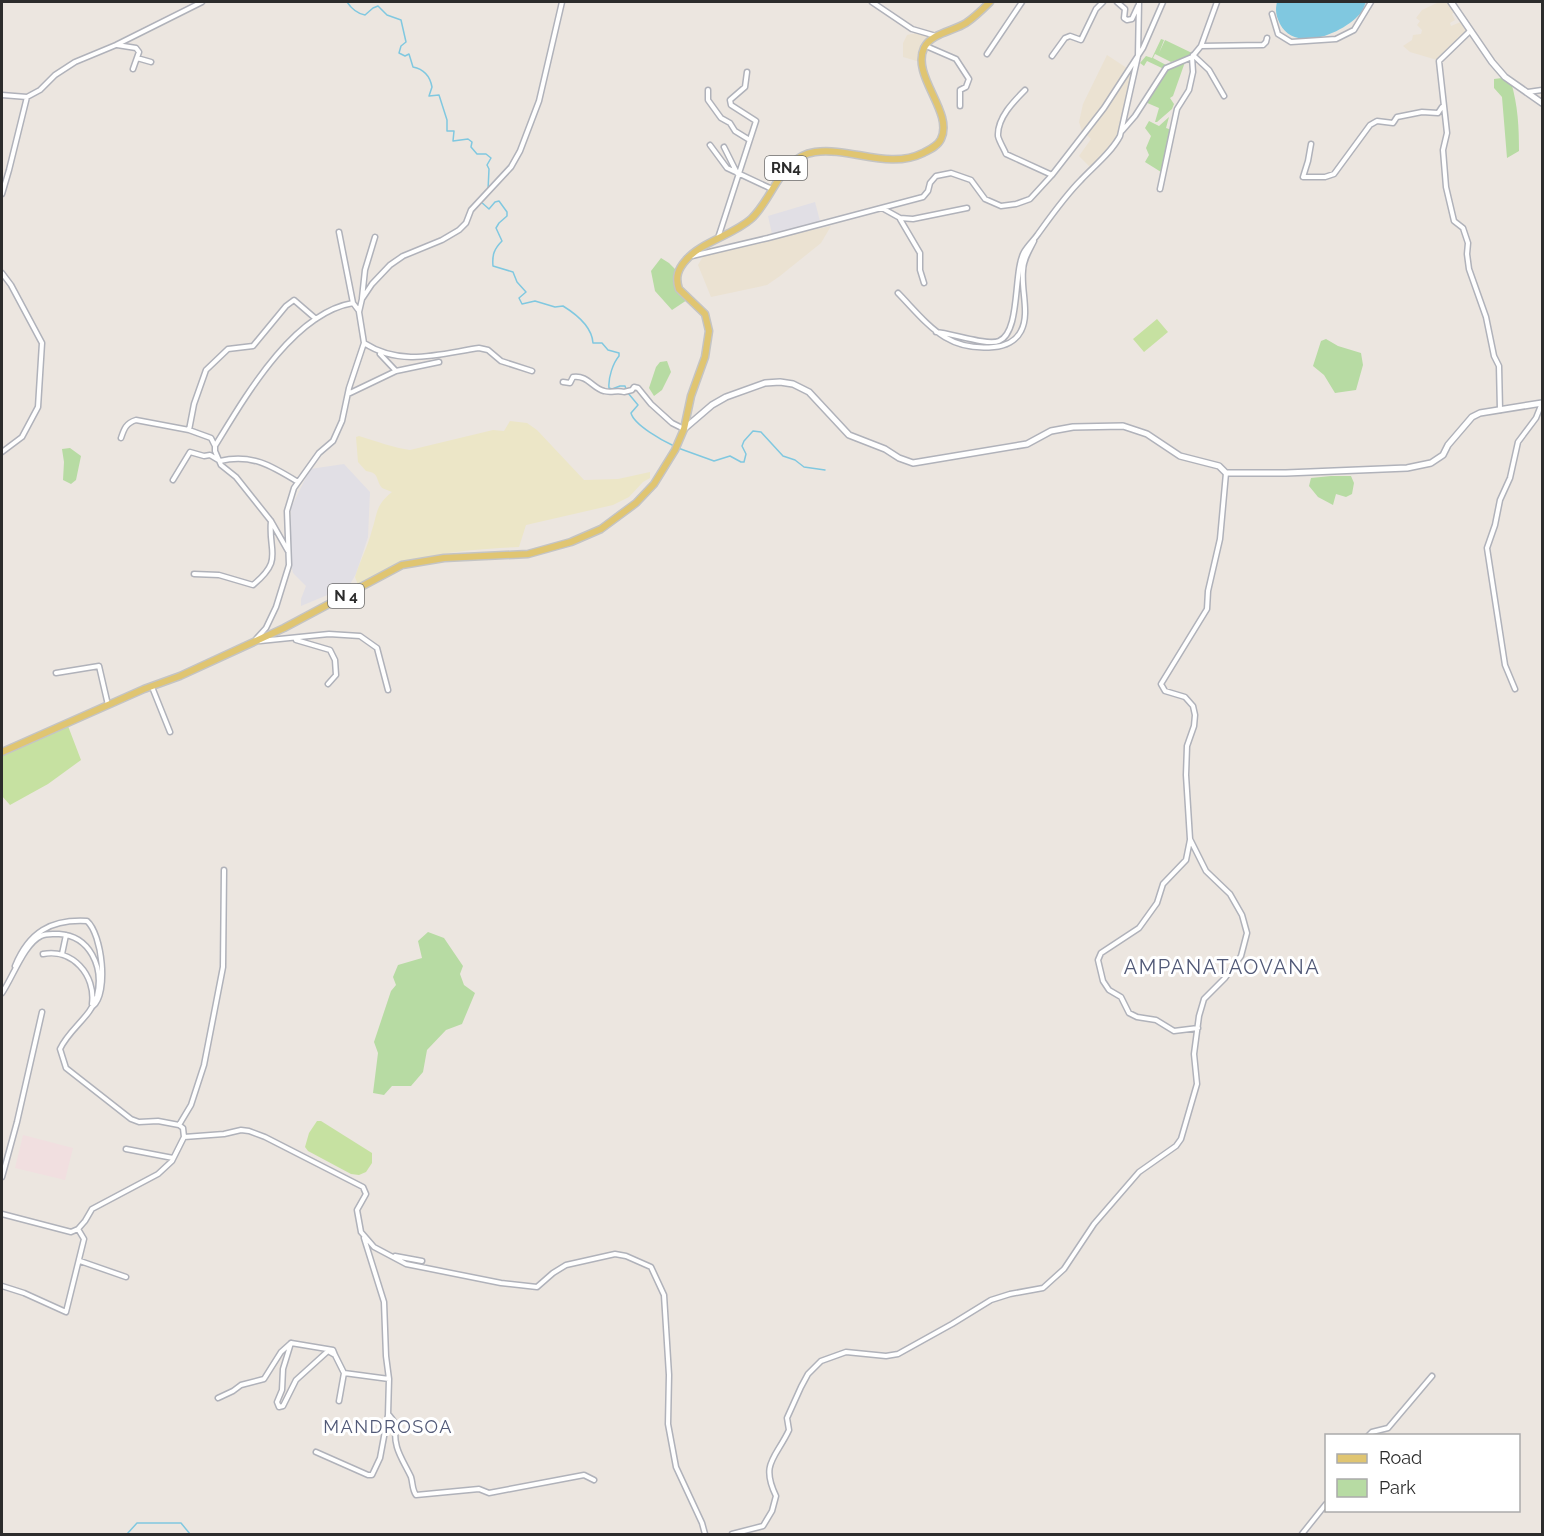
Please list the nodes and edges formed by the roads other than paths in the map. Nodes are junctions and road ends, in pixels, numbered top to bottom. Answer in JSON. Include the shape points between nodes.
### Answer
{"nodes":[{"id":1,"x":202,"y":2,"type":"edge"},
{"id":2,"x":562,"y":2,"type":"edge"},
{"id":3,"x":872,"y":2,"type":"edge"},
{"id":4,"x":990,"y":2,"type":"edge"},
{"id":5,"x":1022,"y":2,"type":"edge"},
{"id":6,"x":1103,"y":2,"type":"edge"},
{"id":7,"x":1117,"y":2,"type":"edge"},
{"id":8,"x":1139,"y":2,"type":"edge"},
{"id":9,"x":1163,"y":2,"type":"edge"},
{"id":10,"x":1217,"y":2,"type":"edge"},
{"id":11,"x":1371,"y":2,"type":"edge"},
{"id":12,"x":1450,"y":2,"type":"edge"},
{"id":13,"x":1272,"y":14,"type":"dead end"},
{"id":14,"x":1470,"y":31,"type":"junction"},
{"id":15,"x":936,"y":37,"type":"junction"},
{"id":16,"x":1267,"y":38,"type":"dead end"},
{"id":17,"x":116,"y":45,"type":"junction"},
{"id":18,"x":925,"y":46,"type":"junction"},
{"id":19,"x":1201,"y":46,"type":"junction"},
{"id":20,"x":987,"y":54,"type":"dead end"},
{"id":21,"x":1052,"y":56,"type":"dead end"},
{"id":22,"x":1138,"y":56,"type":"junction"},
{"id":23,"x":1192,"y":56,"type":"junction"},
{"id":24,"x":137,"y":58,"type":"junction"},
{"id":25,"x":151,"y":62,"type":"dead end"},
{"id":26,"x":133,"y":69,"type":"dead end"},
{"id":27,"x":747,"y":72,"type":"dead end"},
{"id":28,"x":708,"y":90,"type":"dead end"},
{"id":29,"x":1025,"y":90,"type":"dead end"},
{"id":30,"x":1542,"y":90,"type":"edge"},
{"id":31,"x":1528,"y":92,"type":"junction"},
{"id":32,"x":2,"y":95,"type":"edge"},
{"id":33,"x":1224,"y":96,"type":"dead end"},
{"id":34,"x":27,"y":97,"type":"junction"},
{"id":35,"x":1542,"y":103,"type":"edge"},
{"id":36,"x":960,"y":106,"type":"dead end"},
{"id":37,"x":1443,"y":107,"type":"junction"},
{"id":38,"x":1122,"y":132,"type":"junction"},
{"id":39,"x":748,"y":139,"type":"junction"},
{"id":40,"x":1311,"y":144,"type":"dead end"},
{"id":41,"x":710,"y":145,"type":"dead end"},
{"id":42,"x":724,"y":147,"type":"dead end"},
{"id":43,"x":738,"y":174,"type":"junction"},
{"id":44,"x":1052,"y":175,"type":"junction"},
{"id":45,"x":772,"y":189,"type":"junction"},
{"id":46,"x":1160,"y":189,"type":"dead end"},
{"id":47,"x":2,"y":194,"type":"edge"},
{"id":48,"x":881,"y":208,"type":"junction"},
{"id":49,"x":967,"y":208,"type":"dead end"},
{"id":50,"x":900,"y":218,"type":"junction"},
{"id":51,"x":339,"y":232,"type":"dead end"},
{"id":52,"x":375,"y":237,"type":"dead end"},
{"id":53,"x":1035,"y":237,"type":"junction"},
{"id":54,"x":718,"y":239,"type":"junction"},
{"id":55,"x":688,"y":257,"type":"junction"},
{"id":56,"x":2,"y":273,"type":"edge"},
{"id":57,"x":924,"y":283,"type":"dead end"},
{"id":58,"x":898,"y":293,"type":"dead end"},
{"id":59,"x":362,"y":299,"type":"junction"},
{"id":60,"x":353,"y":303,"type":"junction"},
{"id":61,"x":359,"y":312,"type":"junction"},
{"id":62,"x":316,"y":319,"type":"junction"},
{"id":63,"x":936,"y":332,"type":"junction"},
{"id":64,"x":364,"y":343,"type":"junction"},
{"id":65,"x":379,"y":352,"type":"junction"},
{"id":66,"x":439,"y":362,"type":"dead end"},
{"id":67,"x":396,"y":371,"type":"junction"},
{"id":68,"x":532,"y":371,"type":"dead end"},
{"id":69,"x":563,"y":382,"type":"dead end"},
{"id":70,"x":347,"y":394,"type":"junction"},
{"id":71,"x":1542,"y":403,"type":"edge"},
{"id":72,"x":1500,"y":410,"type":"junction"},
{"id":73,"x":684,"y":429,"type":"junction"},
{"id":74,"x":189,"y":430,"type":"junction"},
{"id":75,"x":121,"y":438,"type":"dead end"},
{"id":76,"x":215,"y":446,"type":"junction"},
{"id":77,"x":2,"y":452,"type":"edge"},
{"id":78,"x":220,"y":461,"type":"junction"},
{"id":79,"x":1226,"y":473,"type":"junction"},
{"id":80,"x":173,"y":480,"type":"dead end"},
{"id":81,"x":298,"y":482,"type":"junction"},
{"id":82,"x":271,"y":521,"type":"junction"},
{"id":83,"x":288,"y":552,"type":"junction"},
{"id":84,"x":194,"y":574,"type":"dead end"},
{"id":85,"x":292,"y":639,"type":"junction"},
{"id":86,"x":253,"y":642,"type":"junction"},
{"id":87,"x":57,"y":673,"type":"dead end"},
{"id":88,"x":328,"y":684,"type":"dead end"},
{"id":89,"x":152,"y":687,"type":"junction"},
{"id":90,"x":1515,"y":689,"type":"dead end"},
{"id":91,"x":388,"y":690,"type":"dead end"},
{"id":92,"x":108,"y":705,"type":"junction"},
{"id":93,"x":170,"y":732,"type":"dead end"},
{"id":94,"x":2,"y":752,"type":"edge"},
{"id":95,"x":1190,"y":839,"type":"junction"},
{"id":96,"x":224,"y":870,"type":"dead end"},
{"id":97,"x":66,"y":934,"type":"junction"},
{"id":98,"x":43,"y":954,"type":"dead end"},
{"id":99,"x":62,"y":954,"type":"junction"},
{"id":100,"x":16,"y":970,"type":"junction"},
{"id":101,"x":2,"y":993,"type":"edge"},
{"id":102,"x":91,"y":1008,"type":"junction"},
{"id":103,"x":42,"y":1012,"type":"dead end"},
{"id":104,"x":1198,"y":1028,"type":"junction"},
{"id":105,"x":179,"y":1125,"type":"junction"},
{"id":106,"x":184,"y":1137,"type":"junction"},
{"id":107,"x":126,"y":1149,"type":"dead end"},
{"id":108,"x":173,"y":1158,"type":"junction"},
{"id":109,"x":2,"y":1177,"type":"edge"},
{"id":110,"x":2,"y":1214,"type":"edge"},
{"id":111,"x":78,"y":1229,"type":"junction"},
{"id":112,"x":362,"y":1232,"type":"junction"},
{"id":113,"x":391,"y":1256,"type":"junction"},
{"id":114,"x":80,"y":1261,"type":"junction"},
{"id":115,"x":422,"y":1261,"type":"dead end"},
{"id":116,"x":126,"y":1277,"type":"dead end"},
{"id":117,"x":2,"y":1286,"type":"edge"},
{"id":118,"x":291,"y":1343,"type":"junction"},
{"id":119,"x":335,"y":1355,"type":"junction"},
{"id":120,"x":344,"y":1373,"type":"junction"},
{"id":121,"x":1432,"y":1376,"type":"dead end"},
{"id":122,"x":389,"y":1379,"type":"junction"},
{"id":123,"x":218,"y":1398,"type":"dead end"},
{"id":124,"x":339,"y":1401,"type":"dead end"},
{"id":125,"x":388,"y":1414,"type":"junction"},
{"id":126,"x":1370,"y":1434,"type":"edge"},
{"id":127,"x":316,"y":1452,"type":"dead end"},
{"id":128,"x":594,"y":1480,"type":"dead end"},
{"id":129,"x":1325,"y":1505,"type":"edge"},
{"id":130,"x":705,"y":1534,"type":"edge"},
{"id":131,"x":732,"y":1534,"type":"edge"},
{"id":132,"x":1302,"y":1534,"type":"edge"}],
"edges":[{"from":1,"to":17,"type":"street"},
{"from":2,"to":59,"type":"street","via":[[539,101],[511,167],[471,210],[459,230],[390,265]]},
{"from":3,"to":15,"type":"street","via":[[912,29]]},
{"from":4,"to":15,"type":"main road","via":[[966,23]]},
{"from":5,"to":20,"type":"street"},
{"from":6,"to":21,"type":"street","via":[[1081,40],[1065,38]]},
{"from":7,"to":8,"type":"street","via":[[1125,9],[1124,18],[1130,21]]},
{"from":8,"to":22,"type":"street"},
{"from":9,"to":22,"type":"street"},
{"from":10,"to":19,"type":"street"},
{"from":11,"to":13,"type":"street","via":[[1354,30],[1336,39],[1291,42],[1278,34]]},
{"from":12,"to":14,"type":"street"},
{"from":14,"to":31,"type":"street","via":[[1505,77]]},
{"from":14,"to":37,"type":"street","via":[[1439,62]]},
{"from":15,"to":18,"type":"main road"},
{"from":16,"to":19,"type":"street","via":[[1263,45]]},
{"from":17,"to":24,"type":"street","via":[[136,48]]},
{"from":17,"to":34,"type":"street","via":[[75,62]]},
{"from":18,"to":36,"type":"street","via":[[957,59],[969,79],[960,90]]},
{"from":18,"to":45,"type":"main road","number":"RN4","via":[[922,68],[942,125],[938,143],[906,159],[828,151],[804,155],[789,165]]},
{"from":19,"to":23,"type":"street"},
{"from":22,"to":38,"type":"street"},
{"from":22,"to":44,"type":"street"},
{"from":23,"to":33,"type":"street","via":[[1209,70]]},
{"from":23,"to":38,"type":"street","via":[[1166,68]]},
{"from":23,"to":46,"type":"street","via":[[1189,90],[1177,109]]},
{"from":24,"to":25,"type":"street"},
{"from":24,"to":26,"type":"street"},
{"from":27,"to":39,"type":"street","via":[[744,87],[730,100],[731,105],[756,121]]},
{"from":28,"to":39,"type":"street","via":[[708,100],[721,118]]},
{"from":29,"to":44,"type":"street","via":[[1010,106],[998,136],[1006,154]]},
{"from":30,"to":31,"type":"street"},
{"from":31,"to":35,"type":"street"},
{"from":32,"to":34,"type":"street"},
{"from":34,"to":47,"type":"street"},
{"from":37,"to":40,"type":"street","via":[[1438,113],[1422,112],[1397,117],[1393,123],[1377,121],[1370,125],[1334,174],[1325,177],[1303,177]]},
{"from":37,"to":72,"type":"street","via":[[1446,187],[1454,221],[1463,228],[1468,243],[1469,269],[1499,366]]},
{"from":38,"to":53,"type":"street"},
{"from":39,"to":43,"type":"street"},
{"from":41,"to":43,"type":"street","via":[[728,168]]},
{"from":42,"to":43,"type":"street"},
{"from":43,"to":45,"type":"street"},
{"from":43,"to":54,"type":"street"},
{"from":44,"to":48,"type":"street","via":[[1030,199],[1016,204],[1001,206],[985,199],[971,180],[951,173],[936,176],[923,197]]},
{"from":45,"to":54,"type":"main road","number":"RN4","via":[[752,218]]},
{"from":48,"to":50,"type":"street"},
{"from":48,"to":55,"type":"street"},
{"from":49,"to":50,"type":"street"},
{"from":50,"to":57,"type":"street","via":[[920,253]]},
{"from":51,"to":60,"type":"street"},
{"from":52,"to":59,"type":"street","via":[[364,270]]},
{"from":53,"to":63,"type":"street","via":[[1021,259],[1011,327],[999,341]]},
{"from":53,"to":63,"type":"street","via":[[1023,269],[1024,320],[1015,339],[996,347],[968,347],[956,345]]},
{"from":54,"to":55,"type":"main road","number":"RN4"},
{"from":55,"to":73,"type":"main road","via":[[679,269],[677,284],[705,314],[709,338]]},
{"from":56,"to":77,"type":"street","via":[[42,343],[38,407],[22,437]]},
{"from":58,"to":63,"type":"street"},
{"from":59,"to":61,"type":"street"},
{"from":60,"to":61,"type":"street"},
{"from":60,"to":62,"type":"street"},
{"from":61,"to":64,"type":"street"},
{"from":62,"to":74,"type":"street","via":[[294,300],[253,346],[228,349],[206,370]]},
{"from":62,"to":76,"type":"street","via":[[258,378]]},
{"from":64,"to":65,"type":"street"},
{"from":64,"to":70,"type":"street"},
{"from":65,"to":67,"type":"street"},
{"from":65,"to":68,"type":"street","via":[[412,358],[479,348],[488,350],[501,362]]},
{"from":66,"to":67,"type":"street"},
{"from":67,"to":70,"type":"street"},
{"from":69,"to":73,"type":"street","via":[[570,383],[573,377],[580,376],[602,391],[638,388],[672,423]]},
{"from":70,"to":81,"type":"street","via":[[337,435]]},
{"from":71,"to":72,"type":"street"},
{"from":71,"to":90,"type":"street","via":[[1518,442],[1487,548],[1505,665]]},
{"from":72,"to":79,"type":"street","via":[[1472,417],[1443,455],[1431,463],[1407,468]]},
{"from":73,"to":79,"type":"street","via":[[726,396],[780,382],[809,393],[849,435],[885,448],[913,464],[1027,444],[1051,431],[1073,427],[1123,426],[1147,434],[1180,456],[1219,466]]},
{"from":73,"to":86,"type":"main road","number":"N 4","via":[[654,484],[636,503],[590,535],[528,554],[444,558],[402,565]]},
{"from":74,"to":75,"type":"street","via":[[136,420],[129,422]]},
{"from":74,"to":76,"type":"street","via":[[210,438]]},
{"from":76,"to":78,"type":"street"},
{"from":78,"to":80,"type":"street","via":[[190,452]]},
{"from":78,"to":81,"type":"street","via":[[245,458],[274,467]]},
{"from":78,"to":82,"type":"street"},
{"from":79,"to":95,"type":"street","via":[[1220,539],[1207,609],[1161,684],[1165,691],[1185,697],[1195,715],[1187,746]]},
{"from":81,"to":83,"type":"street","via":[[287,511]]},
{"from":82,"to":83,"type":"street"},
{"from":82,"to":84,"type":"street","via":[[274,552],[267,573],[253,585]]},
{"from":83,"to":86,"type":"street","via":[[289,565],[276,607],[266,628]]},
{"from":85,"to":86,"type":"street"},
{"from":85,"to":88,"type":"street","via":[[330,650],[336,675]]},
{"from":85,"to":91,"type":"street","via":[[329,634],[360,636],[376,648]]},
{"from":86,"to":89,"type":"main road","number":"N 4"},
{"from":87,"to":92,"type":"street","via":[[99,666]]},
{"from":89,"to":92,"type":"main road","number":"N 4"},
{"from":89,"to":93,"type":"street"},
{"from":92,"to":94,"type":"main road","number":"N 4"},
{"from":95,"to":104,"type":"street","via":[[1206,871],[1230,894],[1247,933],[1241,956],[1204,999]]},
{"from":95,"to":104,"type":"street","via":[[1186,860],[1163,884],[1157,903],[1143,923],[1101,953],[1098,960],[1103,981],[1121,997],[1129,1013],[1156,1020],[1174,1031]]},
{"from":96,"to":105,"type":"street","via":[[223,967],[204,1065],[191,1105]]},
{"from":97,"to":99,"type":"street"},
{"from":97,"to":100,"type":"street","via":[[40,936],[26,950]]},
{"from":97,"to":102,"type":"street","via":[[87,946],[96,962],[98,989]]},
{"from":98,"to":99,"type":"street"},
{"from":99,"to":102,"type":"street","via":[[76,961],[90,980]]},
{"from":100,"to":101,"type":"street"},
{"from":100,"to":102,"type":"street","via":[[24,948],[39,931],[62,922],[87,921],[97,935],[102,976],[100,998]]},
{"from":102,"to":105,"type":"street","via":[[60,1049],[66,1068],[131,1119]]},
{"from":103,"to":109,"type":"street"},
{"from":104,"to":131,"type":"street","via":[[1194,1054],[1197,1084],[1181,1139],[1138,1172],[1064,1269],[1043,1288],[991,1300],[898,1354],[846,1352],[821,1361],[801,1387],[787,1418],[789,1430],[769,1467],[768,1480],[776,1496],[772,1511],[763,1526]]},
{"from":105,"to":106,"type":"street"},
{"from":106,"to":108,"type":"street"},
{"from":106,"to":112,"type":"street","via":[[249,1131],[363,1187],[366,1194],[357,1210]]},
{"from":107,"to":108,"type":"street"},
{"from":108,"to":111,"type":"street","via":[[158,1174],[92,1209]]},
{"from":110,"to":111,"type":"street","via":[[71,1232]]},
{"from":111,"to":114,"type":"street","via":[[84,1239]]},
{"from":112,"to":113,"type":"street","via":[[374,1247]]},
{"from":112,"to":122,"type":"street","via":[[384,1302]]},
{"from":113,"to":115,"type":"street"},
{"from":113,"to":130,"type":"street","via":[[406,1264],[537,1287],[566,1265],[615,1254],[651,1268],[664,1295],[668,1424],[676,1467]]},
{"from":114,"to":116,"type":"street"},
{"from":114,"to":117,"type":"street","via":[[66,1312]]},
{"from":118,"to":119,"type":"street","via":[[326,1347]]},
{"from":118,"to":119,"type":"street","via":[[283,1369],[279,1407],[309,1367],[328,1351]]},
{"from":118,"to":123,"type":"street","via":[[264,1379],[241,1385]]},
{"from":119,"to":120,"type":"street"},
{"from":120,"to":122,"type":"street"},
{"from":120,"to":124,"type":"street"},
{"from":121,"to":126,"type":"street","via":[[1388,1428]]},
{"from":122,"to":125,"type":"street"},
{"from":125,"to":127,"type":"street","via":[[380,1458],[372,1474],[362,1474]]},
{"from":125,"to":128,"type":"street","via":[[396,1424],[394,1442],[416,1495],[479,1489],[489,1493],[584,1475]]},
{"from":129,"to":132,"type":"street"}]}
